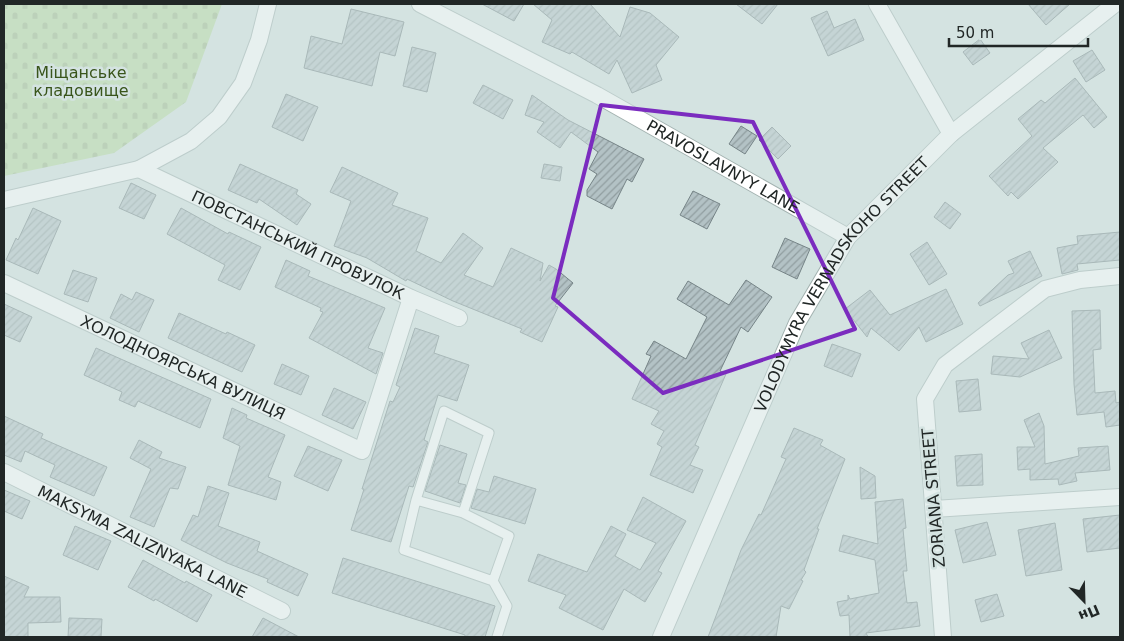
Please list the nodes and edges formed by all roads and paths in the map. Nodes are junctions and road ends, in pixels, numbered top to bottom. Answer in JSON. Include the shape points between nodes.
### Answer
{"nodes":[{"id":1,"x":268,"y":4,"type":"edge"},
{"id":2,"x":420,"y":4,"type":"edge"},
{"id":3,"x":877,"y":4,"type":"edge"},
{"id":4,"x":1116,"y":4,"type":"edge"},
{"id":5,"x":951,"y":134,"type":"junction"},
{"id":6,"x":139,"y":169,"type":"junction"},
{"id":7,"x":4,"y":200,"type":"edge"},
{"id":8,"x":848,"y":237,"type":"junction"},
{"id":9,"x":1120,"y":276,"type":"edge"},
{"id":10,"x":4,"y":282,"type":"edge"},
{"id":11,"x":411,"y":298,"type":"junction"},
{"id":12,"x":459,"y":318,"type":"dead end"},
{"id":13,"x":4,"y":472,"type":"edge"},
{"id":14,"x":1120,"y":497,"type":"edge"},
{"id":15,"x":416,"y":500,"type":"junction"},
{"id":16,"x":934,"y":509,"type":"junction"},
{"id":17,"x":463,"y":513,"type":"junction"},
{"id":18,"x":493,"y":581,"type":"junction"},
{"id":19,"x":282,"y":611,"type":"dead end"},
{"id":20,"x":497,"y":637,"type":"edge"},
{"id":21,"x":661,"y":637,"type":"edge"},
{"id":22,"x":943,"y":637,"type":"edge"}],
"edges":[{"from":1,"to":6,"type":"street","via":[[243,83],[219,117],[191,141]]},
{"from":2,"to":8,"type":"street","name":"PRAVOSLAVNYY LANE","via":[[566,78]]},
{"from":3,"to":5,"type":"street"},
{"from":4,"to":5,"type":"street","name":"VOLODYMYRA VERNADSKOHO STREET"},
{"from":5,"to":8,"type":"street","name":"VOLODYMYRA VERNADSKOHO STREET"},
{"from":6,"to":7,"type":"street"},
{"from":6,"to":11,"type":"street","name":"ПОВСТАНСЬКИЙ ПРОВУЛОК"},
{"from":8,"to":21,"type":"street","name":"VOLODYMYRA VERNADSKOHO STREET","via":[[797,323]]},
{"from":9,"to":16,"type":"street","name":"ZORIANA STREET","via":[[1080,280],[1046,290],[945,365],[925,399]]},
{"from":10,"to":11,"type":"street","name":"ХОЛОДНОЯРСЬКА ВУЛИЦЯ","via":[[362,451]]},
{"from":11,"to":12,"type":"street","name":"ПОВСТАНСЬКИЙ ПРОВУЛОК"},
{"from":13,"to":19,"type":"street","name":"MAKSYMA ZALIZNYAKA LANE"},
{"from":14,"to":16,"type":"street"},
{"from":15,"to":17,"type":"lane"},
{"from":15,"to":17,"type":"lane","via":[[444,412],[489,433]]},
{"from":15,"to":18,"type":"lane","via":[[404,550]]},
{"from":16,"to":22,"type":"street","name":"ZORIANA STREET"},
{"from":17,"to":18,"type":"lane","via":[[509,536]]},
{"from":18,"to":20,"type":"lane","via":[[507,606]]}]}
